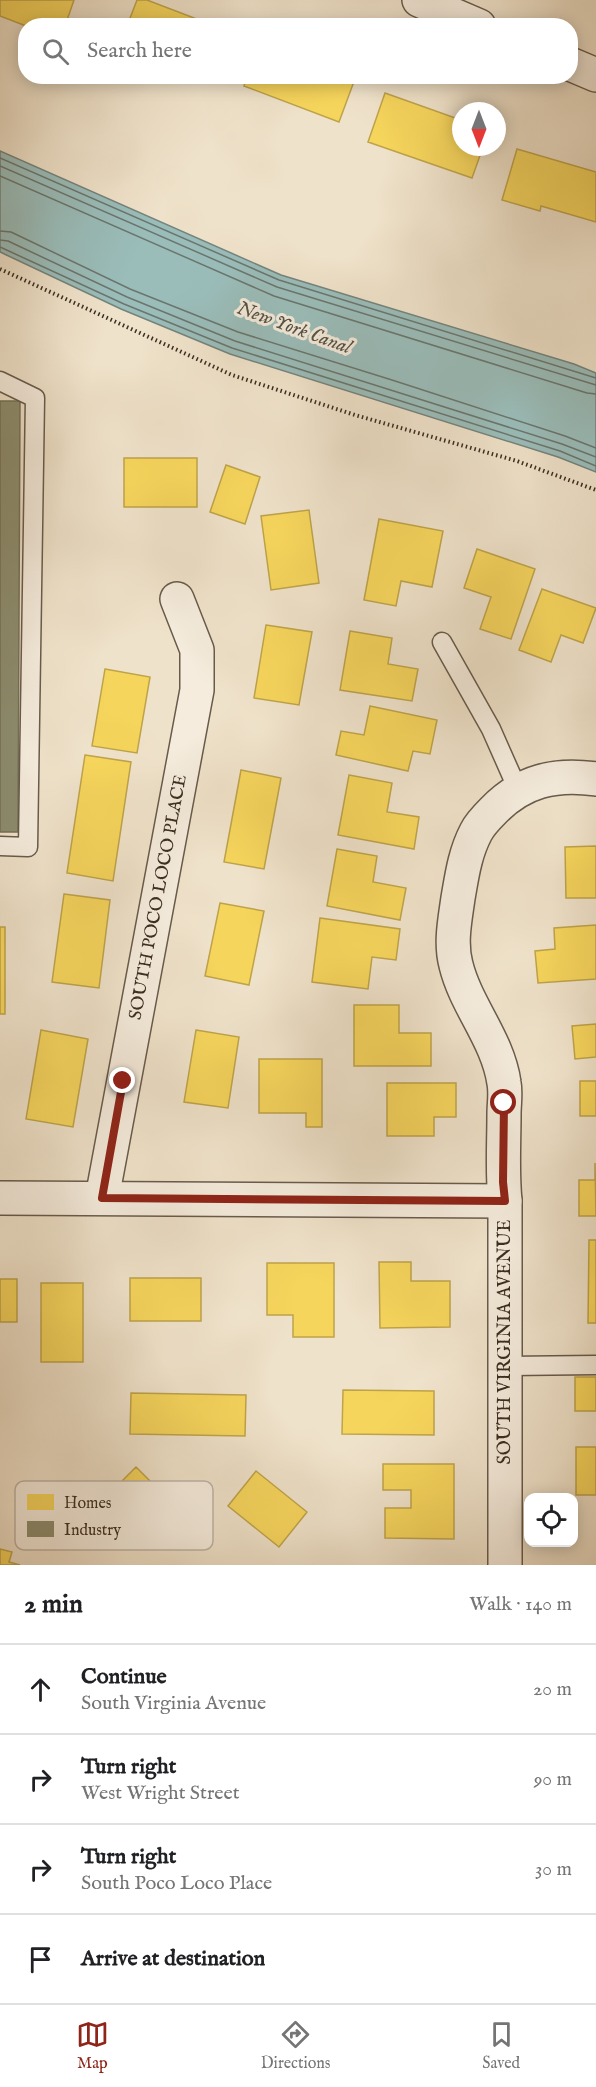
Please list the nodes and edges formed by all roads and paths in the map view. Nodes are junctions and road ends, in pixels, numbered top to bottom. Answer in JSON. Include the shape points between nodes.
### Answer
{"nodes":[{"id":1,"x":419,"y":0,"type":"edge"},
{"id":2,"x":461,"y":18,"type":"edge"},
{"id":3,"x":578,"y":67,"type":"edge"},
{"id":4,"x":596,"y":75,"type":"edge"},
{"id":5,"x":0,"y":269,"type":"edge"},
{"id":6,"x":0,"y":381,"type":"edge"},
{"id":7,"x":596,"y":490,"type":"edge"},
{"id":8,"x":177,"y":599,"type":"dead end"},
{"id":9,"x":442,"y":642,"type":"dead end"},
{"id":10,"x":596,"y":779,"type":"edge"},
{"id":11,"x":518,"y":790,"type":"junction"},
{"id":12,"x":0,"y":846,"type":"edge"},
{"id":13,"x":0,"y":1198,"type":"edge"},
{"id":14,"x":102,"y":1198,"type":"junction"},
{"id":15,"x":505,"y":1201,"type":"junction"},
{"id":16,"x":596,"y":1365,"type":"edge"},
{"id":17,"x":505,"y":1366,"type":"junction"},
{"id":18,"x":505,"y":1565,"type":"edge"}],
"edges":[{"from":1,"to":2,"type":"street"},
{"from":3,"to":4,"type":"street"},
{"from":5,"to":7,"type":"path","via":[[232,375],[517,461]]},
{"from":6,"to":12,"type":"lane","via":[[35,398],[28,847]]},
{"from":8,"to":14,"type":"street","name":"SOUTH POCO LOCO PLACE","via":[[197,650],[197,690]]},
{"from":9,"to":11,"type":"lane","via":[[491,729]]},
{"from":10,"to":11,"type":"street","name":"SOUTH VIRGINIA AVENUE","via":[[545,779]]},
{"from":11,"to":15,"type":"street","name":"SOUTH VIRGINIA AVENUE","via":[[475,833],[464,864],[453,936],[461,979],[495,1051],[504,1083]]},
{"from":13,"to":14,"type":"street"},
{"from":14,"to":15,"type":"street"},
{"from":15,"to":17,"type":"street","name":"SOUTH VIRGINIA AVENUE"},
{"from":16,"to":17,"type":"lane"},
{"from":17,"to":18,"type":"street","name":"SOUTH VIRGINIA AVENUE"}]}
